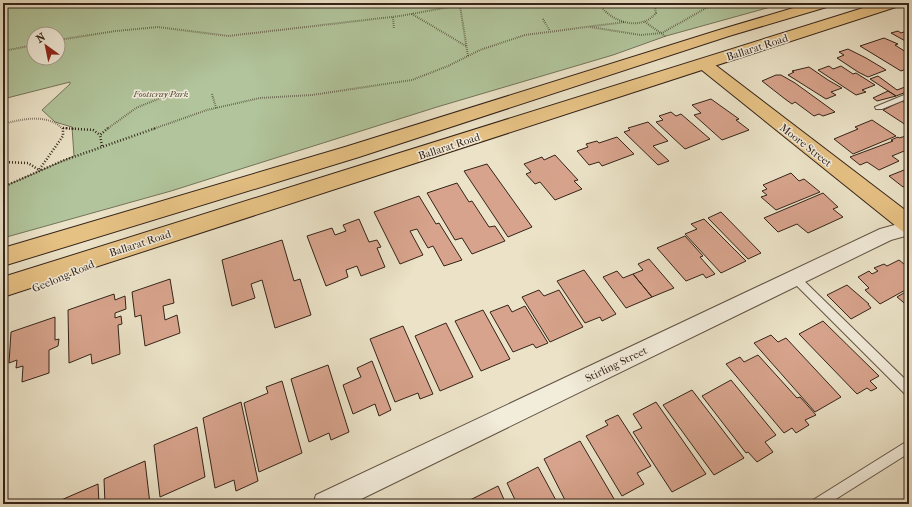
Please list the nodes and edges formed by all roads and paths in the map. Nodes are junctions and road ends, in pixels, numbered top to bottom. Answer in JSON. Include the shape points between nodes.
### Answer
{"nodes":[{"id":1,"x":471,"y":3,"type":"edge"},
{"id":2,"x":603,"y":3,"type":"edge"},
{"id":3,"x":650,"y":3,"type":"edge"},
{"id":4,"x":715,"y":3,"type":"edge"},
{"id":5,"x":825,"y":3,"type":"edge"},
{"id":6,"x":894,"y":3,"type":"edge"},
{"id":7,"x":460,"y":6,"type":"junction"},
{"id":8,"x":412,"y":14,"type":"junction"},
{"id":9,"x":393,"y":17,"type":"junction"},
{"id":10,"x":543,"y":19,"type":"dead end"},
{"id":11,"x":625,"y":22,"type":"junction"},
{"id":12,"x":645,"y":22,"type":"junction"},
{"id":13,"x":588,"y":27,"type":"junction"},
{"id":14,"x":742,"y":27,"type":"junction"},
{"id":15,"x":394,"y":29,"type":"dead end"},
{"id":16,"x":550,"y":31,"type":"junction"},
{"id":17,"x":662,"y":33,"type":"junction"},
{"id":18,"x":66,"y":39,"type":"edge"},
{"id":19,"x":766,"y":44,"type":"junction"},
{"id":20,"x":466,"y":46,"type":"junction"},
{"id":21,"x":26,"y":47,"type":"edge"},
{"id":22,"x":680,"y":47,"type":"junction"},
{"id":23,"x":3,"y":51,"type":"edge"},
{"id":24,"x":468,"y":56,"type":"junction"},
{"id":25,"x":704,"y":64,"type":"junction"},
{"id":26,"x":177,"y":91,"type":"dead end"},
{"id":27,"x":212,"y":94,"type":"dead end"},
{"id":28,"x":531,"y":95,"type":"junction"},
{"id":29,"x":909,"y":95,"type":"edge"},
{"id":30,"x":879,"y":107,"type":"dead end"},
{"id":31,"x":216,"y":108,"type":"junction"},
{"id":32,"x":548,"y":114,"type":"junction"},
{"id":33,"x":3,"y":124,"type":"edge"},
{"id":34,"x":63,"y":128,"type":"junction"},
{"id":35,"x":100,"y":135,"type":"junction"},
{"id":36,"x":102,"y":146,"type":"junction"},
{"id":37,"x":3,"y":162,"type":"edge"},
{"id":38,"x":39,"y":170,"type":"junction"},
{"id":39,"x":3,"y":186,"type":"edge"},
{"id":40,"x":909,"y":225,"type":"edge"},
{"id":41,"x":909,"y":228,"type":"edge"},
{"id":42,"x":145,"y":241,"type":"junction"},
{"id":43,"x":3,"y":257,"type":"edge"},
{"id":44,"x":795,"y":278,"type":"junction"},
{"id":45,"x":3,"y":287,"type":"edge"},
{"id":46,"x":3,"y":300,"type":"edge"},
{"id":47,"x":909,"y":390,"type":"edge"},
{"id":48,"x":909,"y":446,"type":"edge"},
{"id":49,"x":325,"y":504,"type":"edge"},
{"id":50,"x":817,"y":504,"type":"edge"}],
"edges":[{"from":1,"to":7,"type":"path"},
{"from":2,"to":11,"type":"path","via":[[606,14]]},
{"from":3,"to":12,"type":"path","via":[[656,13],[654,18]]},
{"from":4,"to":17,"type":"path"},
{"from":5,"to":14,"type":"main road","name":"Ballarat Road"},
{"from":6,"to":19,"type":"main road","name":"Ballarat Road"},
{"from":7,"to":8,"type":"path"},
{"from":7,"to":20,"type":"path"},
{"from":8,"to":9,"type":"path"},
{"from":8,"to":20,"type":"path"},
{"from":9,"to":15,"type":"path"},
{"from":9,"to":18,"type":"path","via":[[228,36],[158,27]]},
{"from":10,"to":16,"type":"path"},
{"from":11,"to":12,"type":"path"},
{"from":11,"to":13,"type":"path"},
{"from":12,"to":17,"type":"path"},
{"from":13,"to":16,"type":"path"},
{"from":13,"to":17,"type":"path","via":[[641,35]]},
{"from":14,"to":19,"type":"main road"},
{"from":14,"to":22,"type":"main road","name":"Ballarat Road"},
{"from":16,"to":24,"type":"path","via":[[525,35]]},
{"from":19,"to":25,"type":"main road","name":"Ballarat Road"},
{"from":20,"to":24,"type":"path"},
{"from":21,"to":23,"type":"path"},
{"from":22,"to":25,"type":"main road","name":"Moore Street"},
{"from":22,"to":28,"type":"main road","name":"Ballarat Road"},
{"from":24,"to":31,"type":"path","via":[[412,80],[312,95],[260,98]]},
{"from":25,"to":32,"type":"main road","name":"Ballarat Road"},
{"from":25,"to":40,"type":"main road","name":"Moore Street"},
{"from":26,"to":35,"type":"path","via":[[151,100],[121,116]]},
{"from":27,"to":31,"type":"path"},
{"from":28,"to":32,"type":"main road"},
{"from":28,"to":43,"type":"main road","name":"Ballarat Road"},
{"from":29,"to":30,"type":"lane"},
{"from":31,"to":36,"type":"path"},
{"from":32,"to":42,"type":"main road","name":"Ballarat Road"},
{"from":33,"to":34,"type":"path","via":[[27,118],[48,118]]},
{"from":34,"to":35,"type":"path","via":[[92,130]]},
{"from":34,"to":38,"type":"path","via":[[63,136]]},
{"from":35,"to":36,"type":"path"},
{"from":36,"to":38,"type":"path"},
{"from":37,"to":38,"type":"path","via":[[28,163]]},
{"from":38,"to":39,"type":"path"},
{"from":41,"to":44,"type":"street","name":"Stirling Street","via":[[886,234]]},
{"from":42,"to":45,"type":"main road","name":"Ballarat Road"},
{"from":42,"to":46,"type":"main road","name":"Geelong Road"},
{"from":44,"to":47,"type":"lane"},
{"from":44,"to":49,"type":"street","name":"Stirling Street"},
{"from":48,"to":50,"type":"lane"}]}
